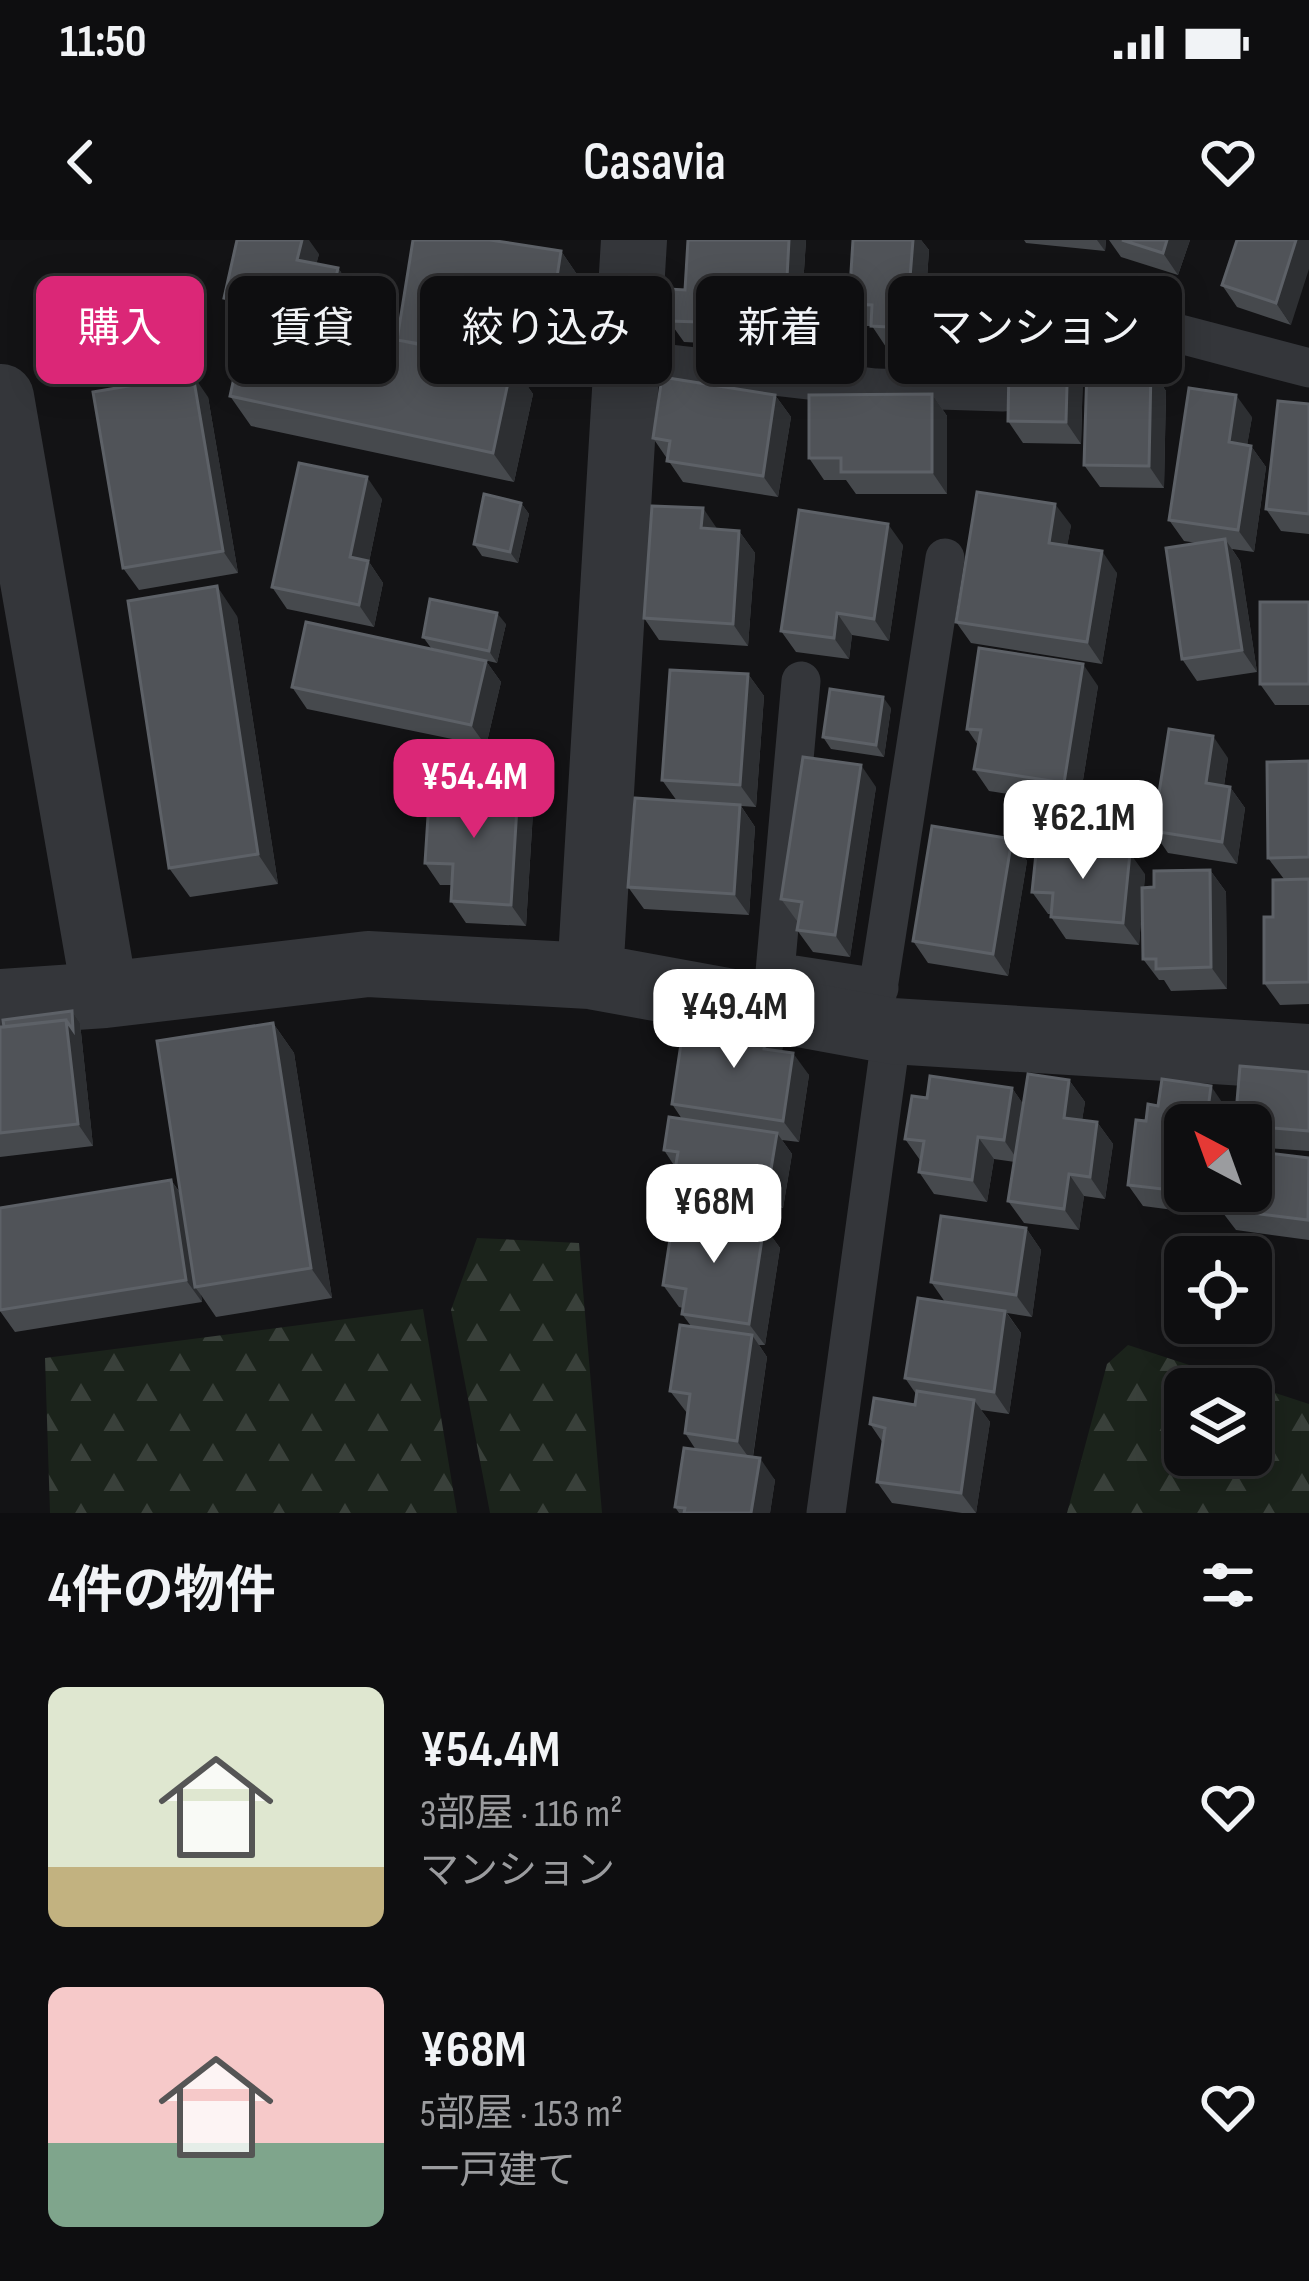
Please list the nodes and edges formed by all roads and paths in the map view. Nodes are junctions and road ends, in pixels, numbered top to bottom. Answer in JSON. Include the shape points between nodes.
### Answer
{"nodes":[{"id":1,"x":634,"y":240,"type":"edge"},
{"id":2,"x":632,"y":276,"type":"edge"},
{"id":3,"x":1182,"y":335,"type":"edge"},
{"id":4,"x":672,"y":364,"type":"edge"},
{"id":5,"x":1309,"y":368,"type":"edge"},
{"id":6,"x":626,"y":384,"type":"edge"},
{"id":7,"x":1003,"y":392,"type":"edge"},
{"id":8,"x":2,"y":397,"type":"edge"},
{"id":9,"x":945,"y":558,"type":"dead end"},
{"id":10,"x":801,"y":681,"type":"dead end"},
{"id":11,"x":590,"y":976,"type":"junction"},
{"id":12,"x":105,"y":994,"type":"junction"},
{"id":13,"x":0,"y":1002,"type":"edge"},
{"id":14,"x":881,"y":1016,"type":"junction"},
{"id":15,"x":1309,"y":1057,"type":"edge"},
{"id":16,"x":826,"y":1513,"type":"edge"}],
"edges":[{"from":1,"to":2,"type":"street"},
{"from":3,"to":5,"type":"lane"},
{"from":4,"to":7,"type":"lane","via":[[876,388]]},
{"from":6,"to":11,"type":"street"},
{"from":8,"to":12,"type":"street"},
{"from":9,"to":14,"type":"lane"},
{"from":10,"to":14,"type":"lane","via":[[775,973]]},
{"from":11,"to":12,"type":"street","via":[[368,964]]},
{"from":11,"to":14,"type":"street"},
{"from":12,"to":13,"type":"street"},
{"from":14,"to":15,"type":"street"},
{"from":14,"to":16,"type":"lane"}]}
